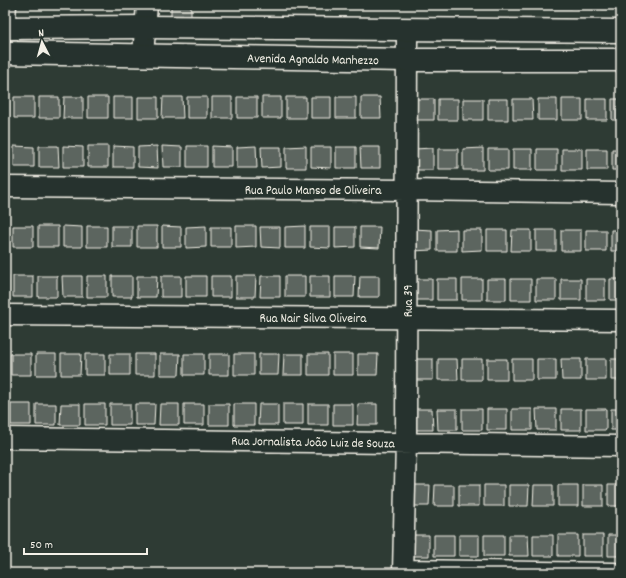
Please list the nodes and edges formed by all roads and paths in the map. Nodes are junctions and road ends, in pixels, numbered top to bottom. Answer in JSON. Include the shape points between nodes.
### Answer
{"nodes":[{"id":1,"x":6,"y":5,"type":"edge"},
{"id":2,"x":147,"y":5,"type":"edge"},
{"id":3,"x":5,"y":18,"type":"edge"},
{"id":4,"x":145,"y":27,"type":"junction"},
{"id":5,"x":5,"y":28,"type":"edge"},
{"id":6,"x":407,"y":30,"type":"junction"},
{"id":7,"x":621,"y":31,"type":"edge"},
{"id":8,"x":5,"y":53,"type":"edge"},
{"id":9,"x":143,"y":55,"type":"junction"},
{"id":10,"x":406,"y":60,"type":"junction"},
{"id":11,"x":621,"y":60,"type":"edge"},
{"id":12,"x":5,"y":187,"type":"edge"},
{"id":13,"x":406,"y":190,"type":"junction"},
{"id":14,"x":621,"y":193,"type":"edge"},
{"id":15,"x":5,"y":315,"type":"edge"},
{"id":16,"x":407,"y":317,"type":"junction"},
{"id":17,"x":621,"y":320,"type":"edge"},
{"id":18,"x":5,"y":438,"type":"edge"},
{"id":19,"x":406,"y":442,"type":"junction"},
{"id":20,"x":621,"y":446,"type":"edge"},
{"id":21,"x":403,"y":572,"type":"edge"},
{"id":22,"x":614,"y":573,"type":"edge"}],
"edges":[{"from":1,"to":3,"type":"street"},
{"from":2,"to":4,"type":"street"},
{"from":4,"to":5,"type":"street"},
{"from":4,"to":6,"type":"street"},
{"from":4,"to":9,"type":"street"},
{"from":6,"to":7,"type":"street"},
{"from":6,"to":10,"type":"street","name":"Rua 39"},
{"from":8,"to":9,"type":"street","name":"Avenida Agnaldo Manhezzo"},
{"from":9,"to":10,"type":"street","name":"Avenida Agnaldo Manhezzo"},
{"from":10,"to":11,"type":"street","name":"Avenida Agnaldo Manhezzo"},
{"from":10,"to":13,"type":"street","name":"Rua 39"},
{"from":12,"to":13,"type":"street","name":"Rua Paulo Manso de Oliveira"},
{"from":13,"to":14,"type":"street","name":"Rua Paulo Manso de Oliveira"},
{"from":13,"to":16,"type":"street","name":"Rua 39"},
{"from":15,"to":16,"type":"street","name":"Rua Nair Silva Oliveira"},
{"from":16,"to":17,"type":"street","name":"Rua Nair Silva Oliveira"},
{"from":16,"to":19,"type":"street","name":"Rua 39"},
{"from":18,"to":19,"type":"street","name":"Rua Jornalista João Luiz de Souza"},
{"from":19,"to":20,"type":"street","name":"Rua Jornalista João Luiz de Souza"},
{"from":19,"to":21,"type":"street","name":"Rua 39"},
{"from":21,"to":22,"type":"street"}]}
